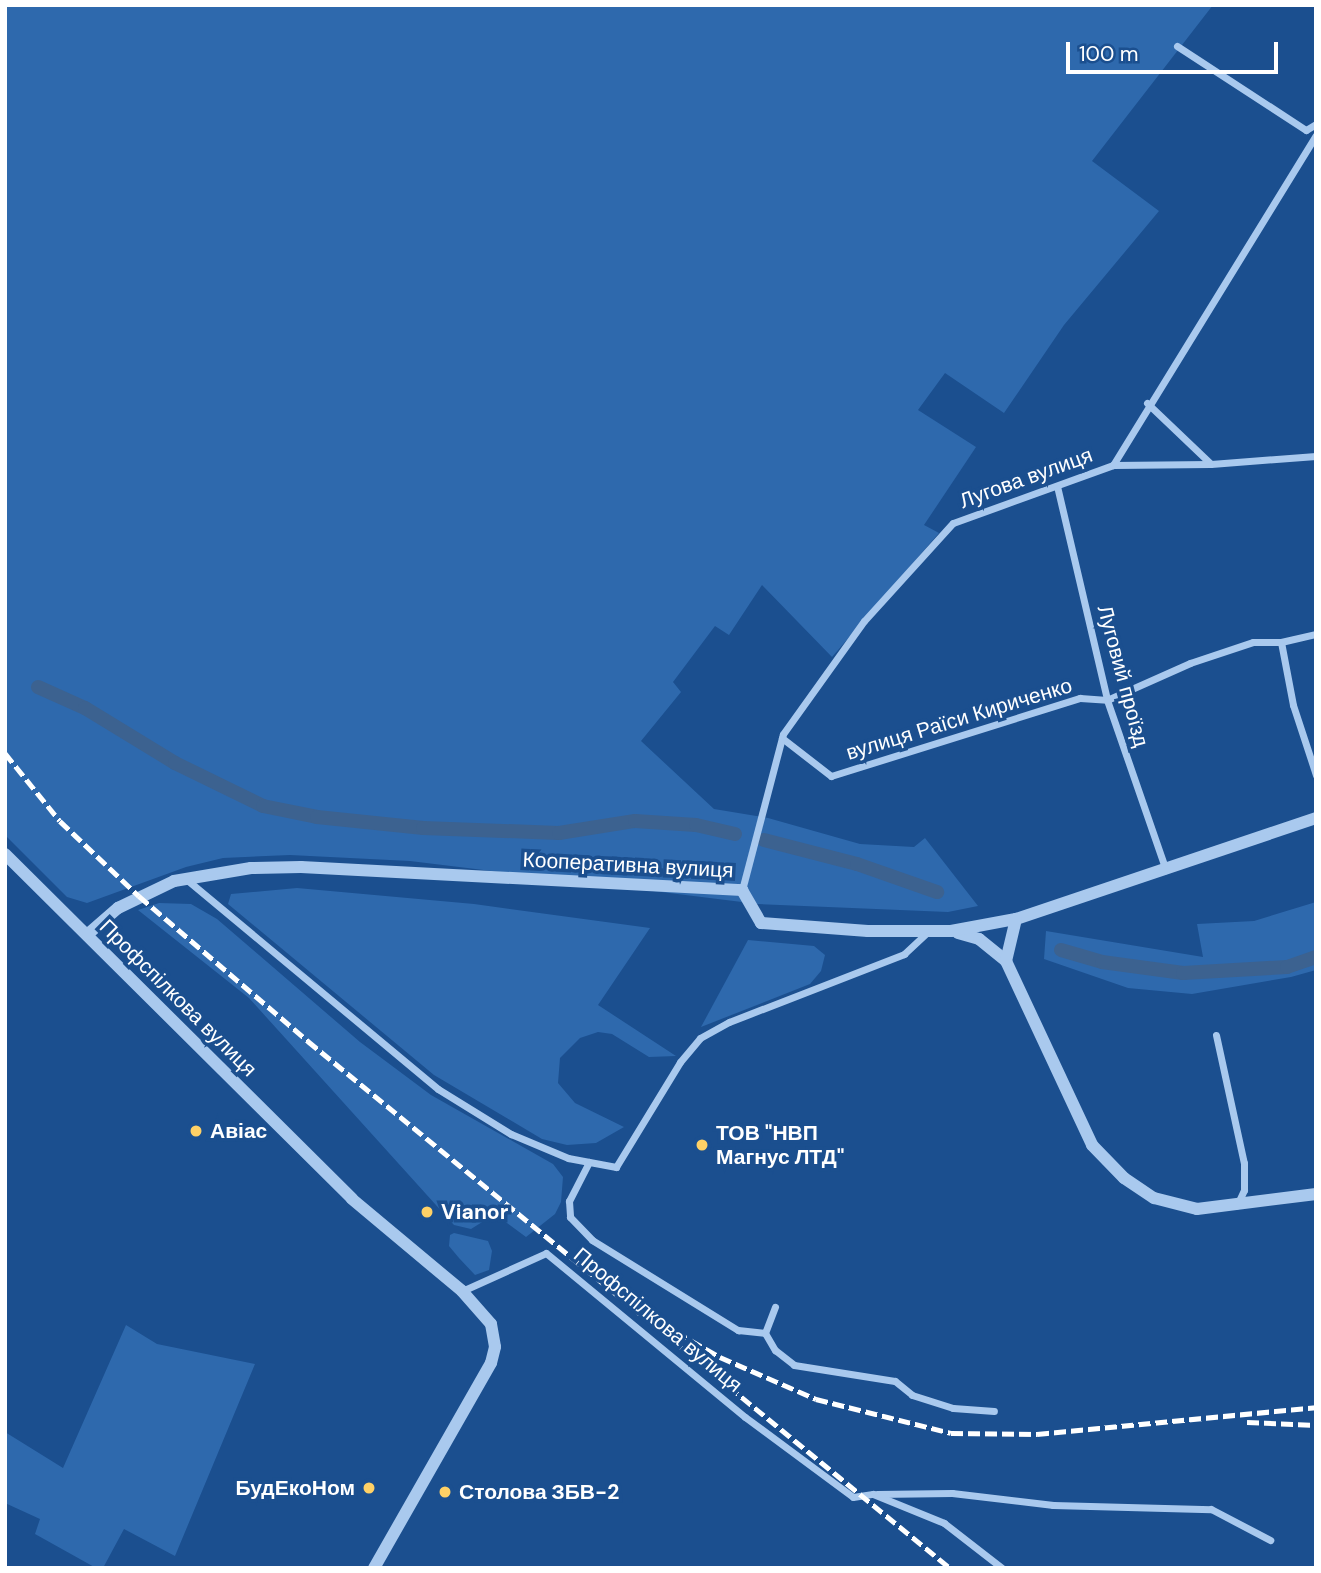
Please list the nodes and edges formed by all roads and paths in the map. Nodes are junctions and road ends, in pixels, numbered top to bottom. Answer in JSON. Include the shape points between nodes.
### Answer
{"nodes":[{"id":1,"x":1177,"y":46,"type":"dead end"},
{"id":2,"x":1316,"y":124,"type":"edge"},
{"id":3,"x":1316,"y":135,"type":"edge"},
{"id":4,"x":1147,"y":403,"type":"junction"},
{"id":5,"x":1316,"y":456,"type":"edge"},
{"id":6,"x":1211,"y":464,"type":"junction"},
{"id":7,"x":1113,"y":465,"type":"junction"},
{"id":8,"x":1057,"y":486,"type":"junction"},
{"id":9,"x":1316,"y":634,"type":"edge"},
{"id":10,"x":1281,"y":642,"type":"junction"},
{"id":11,"x":1107,"y":700,"type":"junction"},
{"id":12,"x":782,"y":738,"type":"junction"},
{"id":13,"x":1316,"y":775,"type":"edge"},
{"id":14,"x":1316,"y":818,"type":"edge"},
{"id":15,"x":5,"y":854,"type":"edge"},
{"id":16,"x":1166,"y":871,"type":"junction"},
{"id":17,"x":185,"y":878,"type":"junction"},
{"id":18,"x":742,"y":890,"type":"junction"},
{"id":19,"x":1016,"y":919,"type":"junction"},
{"id":20,"x":951,"y":931,"type":"junction"},
{"id":21,"x":928,"y":932,"type":"junction"},
{"id":22,"x":88,"y":934,"type":"junction"},
{"id":23,"x":1006,"y":961,"type":"junction"},
{"id":24,"x":1216,"y":1035,"type":"dead end"},
{"id":25,"x":589,"y":1162,"type":"junction"},
{"id":26,"x":1316,"y":1194,"type":"edge"},
{"id":27,"x":1236,"y":1207,"type":"junction"},
{"id":28,"x":462,"y":1291,"type":"junction"},
{"id":29,"x":775,"y":1307,"type":"dead end"},
{"id":30,"x":765,"y":1333,"type":"junction"},
{"id":31,"x":994,"y":1411,"type":"dead end"},
{"id":32,"x":873,"y":1494,"type":"junction"},
{"id":33,"x":1270,"y":1540,"type":"dead end"},
{"id":34,"x":374,"y":1568,"type":"edge"},
{"id":35,"x":1002,"y":1568,"type":"edge"}],
"edges":[{"from":1,"to":2,"type":"street","via":[[1306,130]]},
{"from":3,"to":4,"type":"street","name":"Лугова вулиця"},
{"from":4,"to":6,"type":"street"},
{"from":4,"to":7,"type":"street","name":"Лугова вулиця"},
{"from":5,"to":6,"type":"street"},
{"from":6,"to":7,"type":"street"},
{"from":7,"to":8,"type":"street","name":"Лугова вулиця"},
{"from":8,"to":11,"type":"street","name":"Луговий проїзд"},
{"from":8,"to":12,"type":"street","name":"Лугова вулиця","via":[[953,523],[864,621]]},
{"from":9,"to":10,"type":"street","name":"вулиця Раїси Кириченко"},
{"from":10,"to":11,"type":"street","name":"вулиця Раїси Кириченко","via":[[1254,642],[1190,663]]},
{"from":10,"to":13,"type":"street","via":[[1293,705]]},
{"from":11,"to":12,"type":"street","name":"вулиця Раїси Кириченко","via":[[1080,698],[831,776]]},
{"from":11,"to":16,"type":"street","name":"Луговий проїзд"},
{"from":12,"to":18,"type":"street","name":"Лугова вулиця"},
{"from":14,"to":16,"type":"street","name":"Кооперативна вулиця"},
{"from":15,"to":22,"type":"street","name":"Профспілкова вулиця"},
{"from":16,"to":19,"type":"street","name":"Кооперативна вулиця"},
{"from":17,"to":18,"type":"street","name":"Кооперативна вулиця","via":[[251,868],[301,867]]},
{"from":17,"to":22,"type":"street","name":"Кооперативна вулиця","via":[[118,908]]},
{"from":17,"to":25,"type":"street","via":[[438,1089],[511,1134]]},
{"from":18,"to":21,"type":"street","name":"Кооперативна вулиця","via":[[761,923]]},
{"from":19,"to":20,"type":"street","name":"Кооперативна вулиця"},
{"from":19,"to":23,"type":"street"},
{"from":20,"to":21,"type":"street","name":"Кооперативна вулиця"},
{"from":20,"to":23,"type":"street","via":[[979,939]]},
{"from":21,"to":25,"type":"street","via":[[904,954],[729,1021],[700,1038],[680,1062],[616,1167]]},
{"from":22,"to":28,"type":"street","name":"Профспілкова вулиця","via":[[352,1199]]},
{"from":23,"to":27,"type":"street","via":[[1092,1145],[1105,1162],[1154,1198],[1197,1209]]},
{"from":24,"to":27,"type":"street","via":[[1244,1163],[1244,1190]]},
{"from":25,"to":30,"type":"street","via":[[569,1201],[570,1217],[592,1240],[738,1330]]},
{"from":26,"to":27,"type":"street"},
{"from":28,"to":32,"type":"street","name":"Профспілкова вулиця","via":[[546,1253],[745,1417],[853,1497]]},
{"from":28,"to":34,"type":"street","via":[[491,1324],[495,1347],[491,1363]]},
{"from":29,"to":30,"type":"street"},
{"from":30,"to":31,"type":"street","via":[[775,1350],[794,1365],[895,1381],[912,1395],[953,1408]]},
{"from":32,"to":33,"type":"street","via":[[952,1493],[1053,1505],[1211,1509]]},
{"from":32,"to":35,"type":"street","name":"Профспілкова вулиця","via":[[944,1523]]}]}
